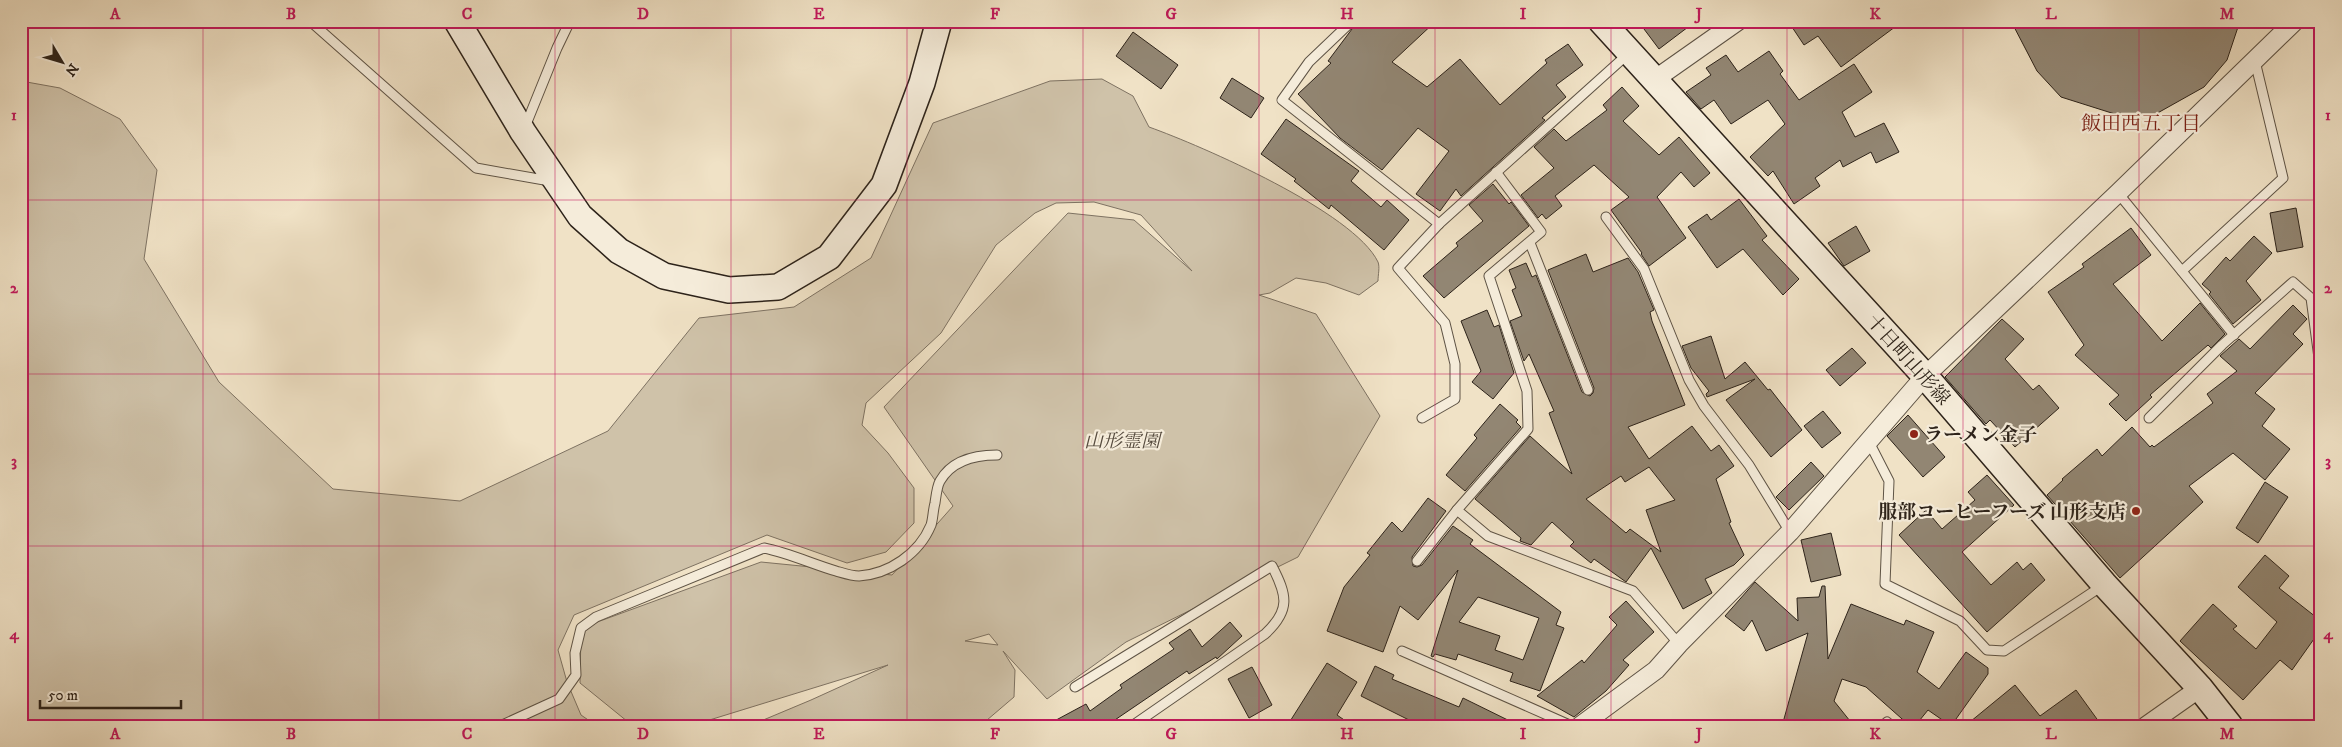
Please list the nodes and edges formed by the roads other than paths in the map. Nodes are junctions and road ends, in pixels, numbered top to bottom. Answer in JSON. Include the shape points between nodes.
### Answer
{"nodes":[{"id":1,"x":310,"y":21,"type":"edge"},
{"id":2,"x":457,"y":21,"type":"edge"},
{"id":3,"x":570,"y":21,"type":"edge"},
{"id":4,"x":939,"y":21,"type":"edge"},
{"id":5,"x":1352,"y":21,"type":"edge"},
{"id":6,"x":1601,"y":21,"type":"edge"},
{"id":7,"x":1738,"y":21,"type":"edge"},
{"id":8,"x":2295,"y":21,"type":"edge"},
{"id":9,"x":1629,"y":53,"type":"junction"},
{"id":10,"x":2254,"y":61,"type":"junction"},
{"id":11,"x":1654,"y":80,"type":"junction"},
{"id":12,"x":523,"y":132,"type":"junction"},
{"id":13,"x":1496,"y":172,"type":"junction"},
{"id":14,"x":556,"y":182,"type":"junction"},
{"id":15,"x":2118,"y":193,"type":"junction"},
{"id":16,"x":1606,"y":217,"type":"dead end"},
{"id":17,"x":1439,"y":224,"type":"junction"},
{"id":18,"x":1530,"y":243,"type":"junction"},
{"id":19,"x":2182,"y":271,"type":"junction"},
{"id":20,"x":2234,"y":334,"type":"junction"},
{"id":21,"x":2321,"y":373,"type":"edge"},
{"id":22,"x":1925,"y":376,"type":"junction"},
{"id":23,"x":1588,"y":390,"type":"dead end"},
{"id":24,"x":1422,"y":418,"type":"dead end"},
{"id":25,"x":2149,"y":418,"type":"dead end"},
{"id":26,"x":1869,"y":442,"type":"junction"},
{"id":27,"x":997,"y":455,"type":"dead end"},
{"id":28,"x":1457,"y":510,"type":"junction"},
{"id":29,"x":1790,"y":532,"type":"junction"},
{"id":30,"x":1417,"y":561,"type":"dead end"},
{"id":31,"x":2104,"y":584,"type":"junction"},
{"id":32,"x":1679,"y":644,"type":"junction"},
{"id":33,"x":1402,"y":650,"type":"dead end"},
{"id":34,"x":1076,"y":687,"type":"dead end"},
{"id":35,"x":2200,"y":688,"type":"junction"},
{"id":36,"x":500,"y":726,"type":"edge"},
{"id":37,"x":1132,"y":726,"type":"edge"},
{"id":38,"x":1572,"y":726,"type":"edge"},
{"id":39,"x":1580,"y":726,"type":"edge"},
{"id":40,"x":1883,"y":726,"type":"edge"},
{"id":41,"x":1892,"y":726,"type":"edge"},
{"id":42,"x":2146,"y":726,"type":"edge"},
{"id":43,"x":2230,"y":726,"type":"edge"}],
"edges":[{"from":1,"to":14,"type":"lane","via":[[476,168]]},
{"from":2,"to":12,"type":"main road"},
{"from":3,"to":12,"type":"lane"},
{"from":4,"to":14,"type":"main road","via":[[922,83],[884,185],[829,257],[778,287],[729,290],[664,276],[619,251],[580,216]]},
{"from":5,"to":17,"type":"lane","via":[[1309,62],[1282,100]]},
{"from":6,"to":9,"type":"main road","name":"十日町山形線"},
{"from":7,"to":11,"type":"street"},
{"from":8,"to":10,"type":"street"},
{"from":9,"to":11,"type":"main road","name":"十日町山形線"},
{"from":9,"to":13,"type":"lane"},
{"from":10,"to":15,"type":"street"},
{"from":10,"to":19,"type":"lane","via":[[2283,178]]},
{"from":11,"to":22,"type":"main road","name":"十日町山形線"},
{"from":12,"to":14,"type":"main road"},
{"from":13,"to":17,"type":"lane"},
{"from":13,"to":18,"type":"lane","via":[[1541,232]]},
{"from":15,"to":19,"type":"lane"},
{"from":15,"to":22,"type":"street"},
{"from":16,"to":29,"type":"lane","via":[[1644,269],[1689,380],[1704,406],[1749,465]]},
{"from":17,"to":24,"type":"lane","via":[[1398,268],[1445,323],[1455,364],[1455,399]]},
{"from":18,"to":23,"type":"lane"},
{"from":18,"to":28,"type":"lane","via":[[1489,276],[1527,390],[1528,429]]},
{"from":19,"to":20,"type":"lane"},
{"from":20,"to":21,"type":"lane","via":[[2294,282],[2311,298]]},
{"from":20,"to":25,"type":"lane"},
{"from":22,"to":26,"type":"street"},
{"from":22,"to":31,"type":"main road","name":"十日町山形線"},
{"from":26,"to":29,"type":"street"},
{"from":26,"to":31,"type":"lane","via":[[1889,481],[1885,584],[1960,621],[1987,650],[2004,651]]},
{"from":27,"to":36,"type":"lane","via":[[980,455],[954,466],[940,481],[931,524],[923,540],[907,558],[880,571],[858,576],[764,548],[596,618],[581,628],[575,653],[576,675],[558,699]]},
{"from":28,"to":30,"type":"lane"},
{"from":28,"to":32,"type":"lane","via":[[1488,536],[1633,591]]},
{"from":29,"to":32,"type":"street"},
{"from":31,"to":35,"type":"main road","name":"十日町山形線"},
{"from":32,"to":39,"type":"street","via":[[1656,670]]},
{"from":33,"to":38,"type":"lane"},
{"from":34,"to":37,"type":"lane","via":[[1272,566],[1283,587],[1285,608],[1275,625]]},
{"from":35,"to":42,"type":"street"},
{"from":35,"to":43,"type":"main road","name":"十日町山形線"},
{"from":40,"to":41,"type":"lane","via":[[1887,722]]}]}
